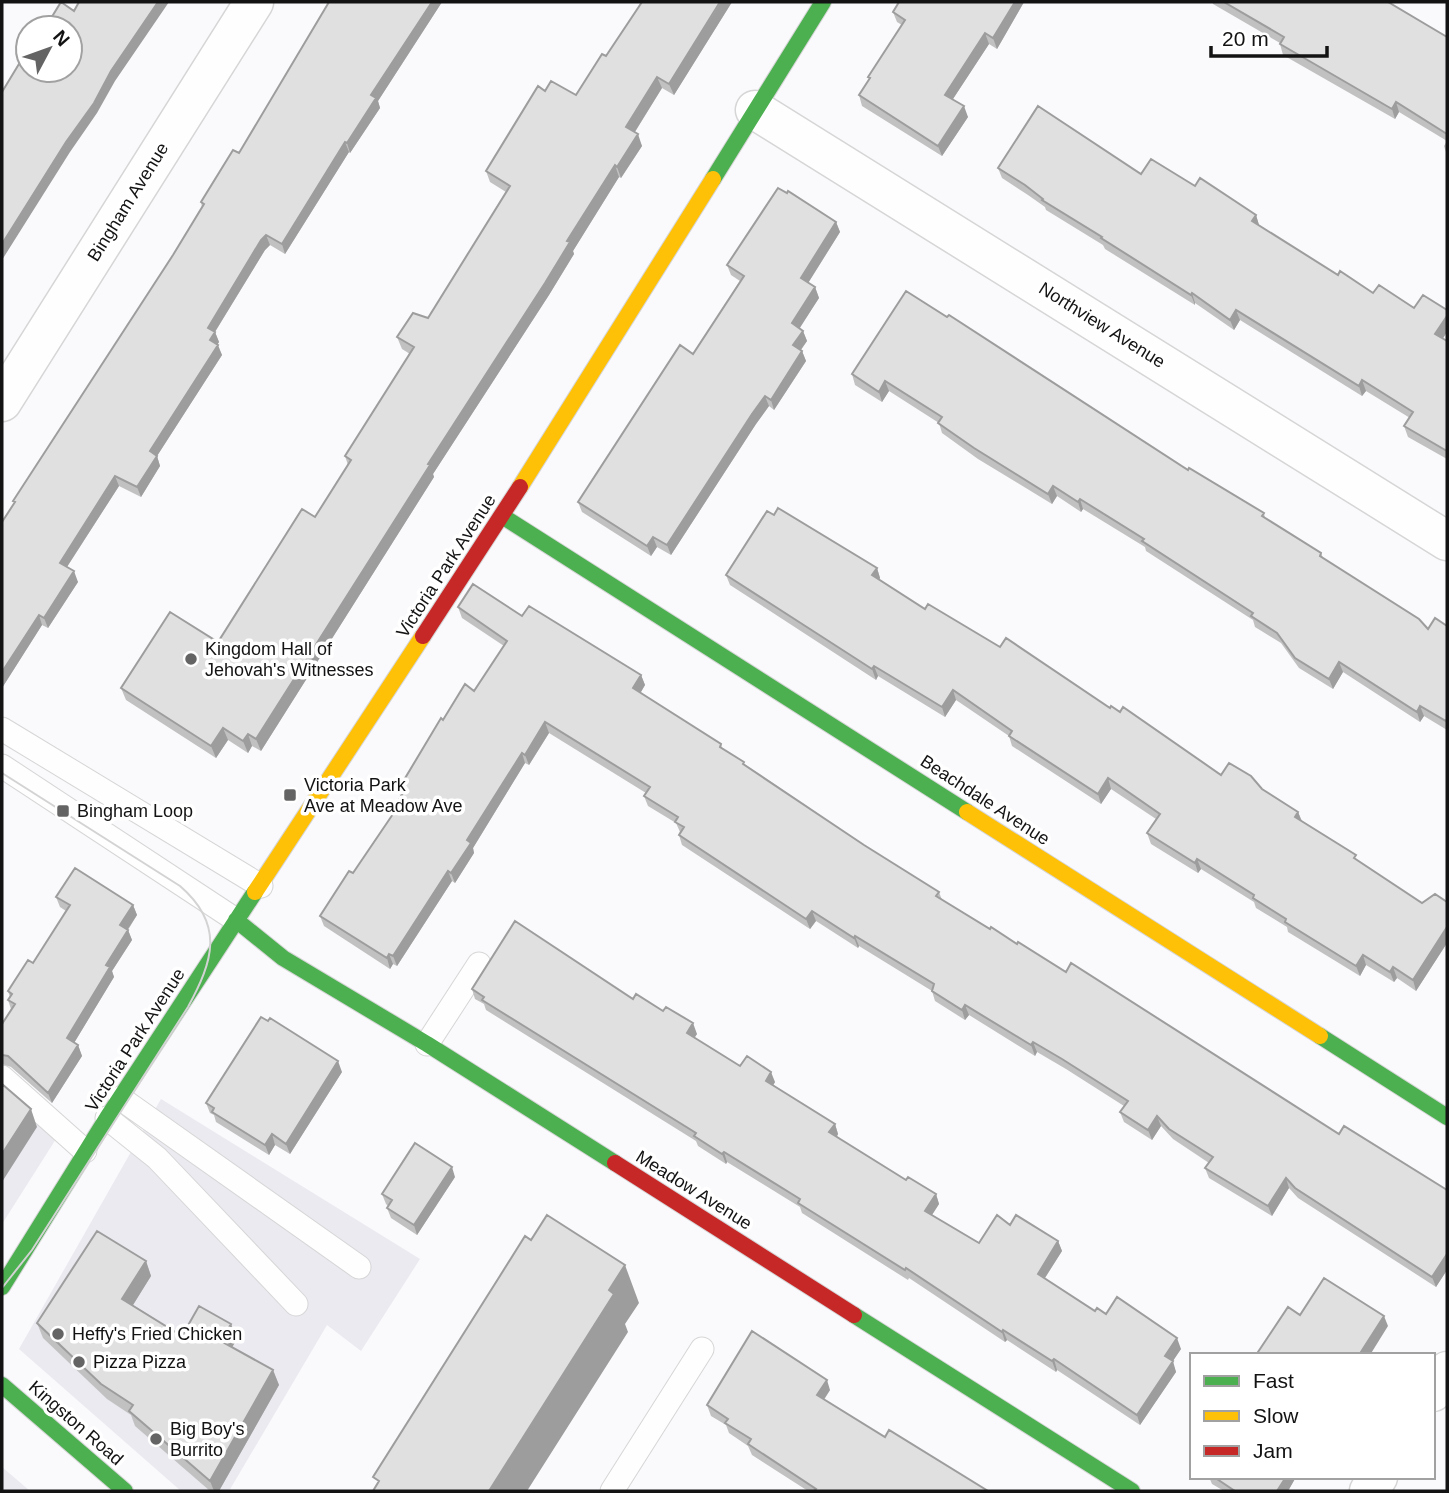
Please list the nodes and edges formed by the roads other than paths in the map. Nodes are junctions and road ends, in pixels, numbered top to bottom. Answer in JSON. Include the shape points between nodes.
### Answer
{"nodes":[{"id":1,"x":254,"y":2,"type":"edge"},
{"id":2,"x":822,"y":2,"type":"edge"},
{"id":3,"x":755,"y":110,"type":"junction"},
{"id":4,"x":2,"y":402,"type":"edge"},
{"id":5,"x":502,"y":516,"type":"junction"},
{"id":6,"x":1447,"y":541,"type":"edge"},
{"id":7,"x":2,"y":729,"type":"edge"},
{"id":8,"x":2,"y":766,"type":"edge"},
{"id":9,"x":261,"y":886,"type":"junction"},
{"id":10,"x":236,"y":920,"type":"junction"},
{"id":11,"x":479,"y":964,"type":"dead end"},
{"id":12,"x":428,"y":1045,"type":"junction"},
{"id":13,"x":2,"y":1077,"type":"edge"},
{"id":14,"x":120,"y":1098,"type":"junction"},
{"id":15,"x":107,"y":1118,"type":"junction"},
{"id":16,"x":1447,"y":1118,"type":"edge"},
{"id":17,"x":85,"y":1151,"type":"junction"},
{"id":18,"x":359,"y":1267,"type":"dead end"},
{"id":19,"x":2,"y":1287,"type":"edge"},
{"id":20,"x":296,"y":1304,"type":"dead end"},
{"id":21,"x":702,"y":1349,"type":"dead end"},
{"id":22,"x":1447,"y":1371,"type":"edge"},
{"id":23,"x":2,"y":1385,"type":"edge"},
{"id":24,"x":1435,"y":1389,"type":"edge"},
{"id":25,"x":125,"y":1491,"type":"edge"},
{"id":26,"x":612,"y":1491,"type":"edge"},
{"id":27,"x":1132,"y":1491,"type":"edge"}],
"edges":[{"from":1,"to":4,"type":"street","name":"Bingham Avenue"},
{"from":2,"to":3,"type":"street","name":"Victoria Park Avenue"},
{"from":3,"to":5,"type":"street","name":"Victoria Park Avenue"},
{"from":3,"to":6,"type":"street","name":"Northview Avenue"},
{"from":5,"to":9,"type":"street","name":"Victoria Park Avenue"},
{"from":5,"to":16,"type":"street","name":"Beachdale Avenue"},
{"from":7,"to":9,"type":"lane"},
{"from":8,"to":10,"type":"lane"},
{"from":9,"to":10,"type":"street","name":"Victoria Park Avenue"},
{"from":10,"to":12,"type":"street","name":"Meadow Avenue","via":[[283,958]]},
{"from":10,"to":14,"type":"street","name":"Victoria Park Avenue"},
{"from":11,"to":12,"type":"lane"},
{"from":12,"to":27,"type":"street","name":"Meadow Avenue"},
{"from":13,"to":17,"type":"lane"},
{"from":14,"to":15,"type":"street","name":"Victoria Park Avenue"},
{"from":14,"to":18,"type":"lane"},
{"from":15,"to":17,"type":"street","name":"Victoria Park Avenue"},
{"from":15,"to":20,"type":"lane","via":[[157,1158]]},
{"from":17,"to":19,"type":"street","name":"Victoria Park Avenue"},
{"from":21,"to":26,"type":"lane"},
{"from":22,"to":24,"type":"street"},
{"from":23,"to":25,"type":"street","name":"Kingston Road"}]}
